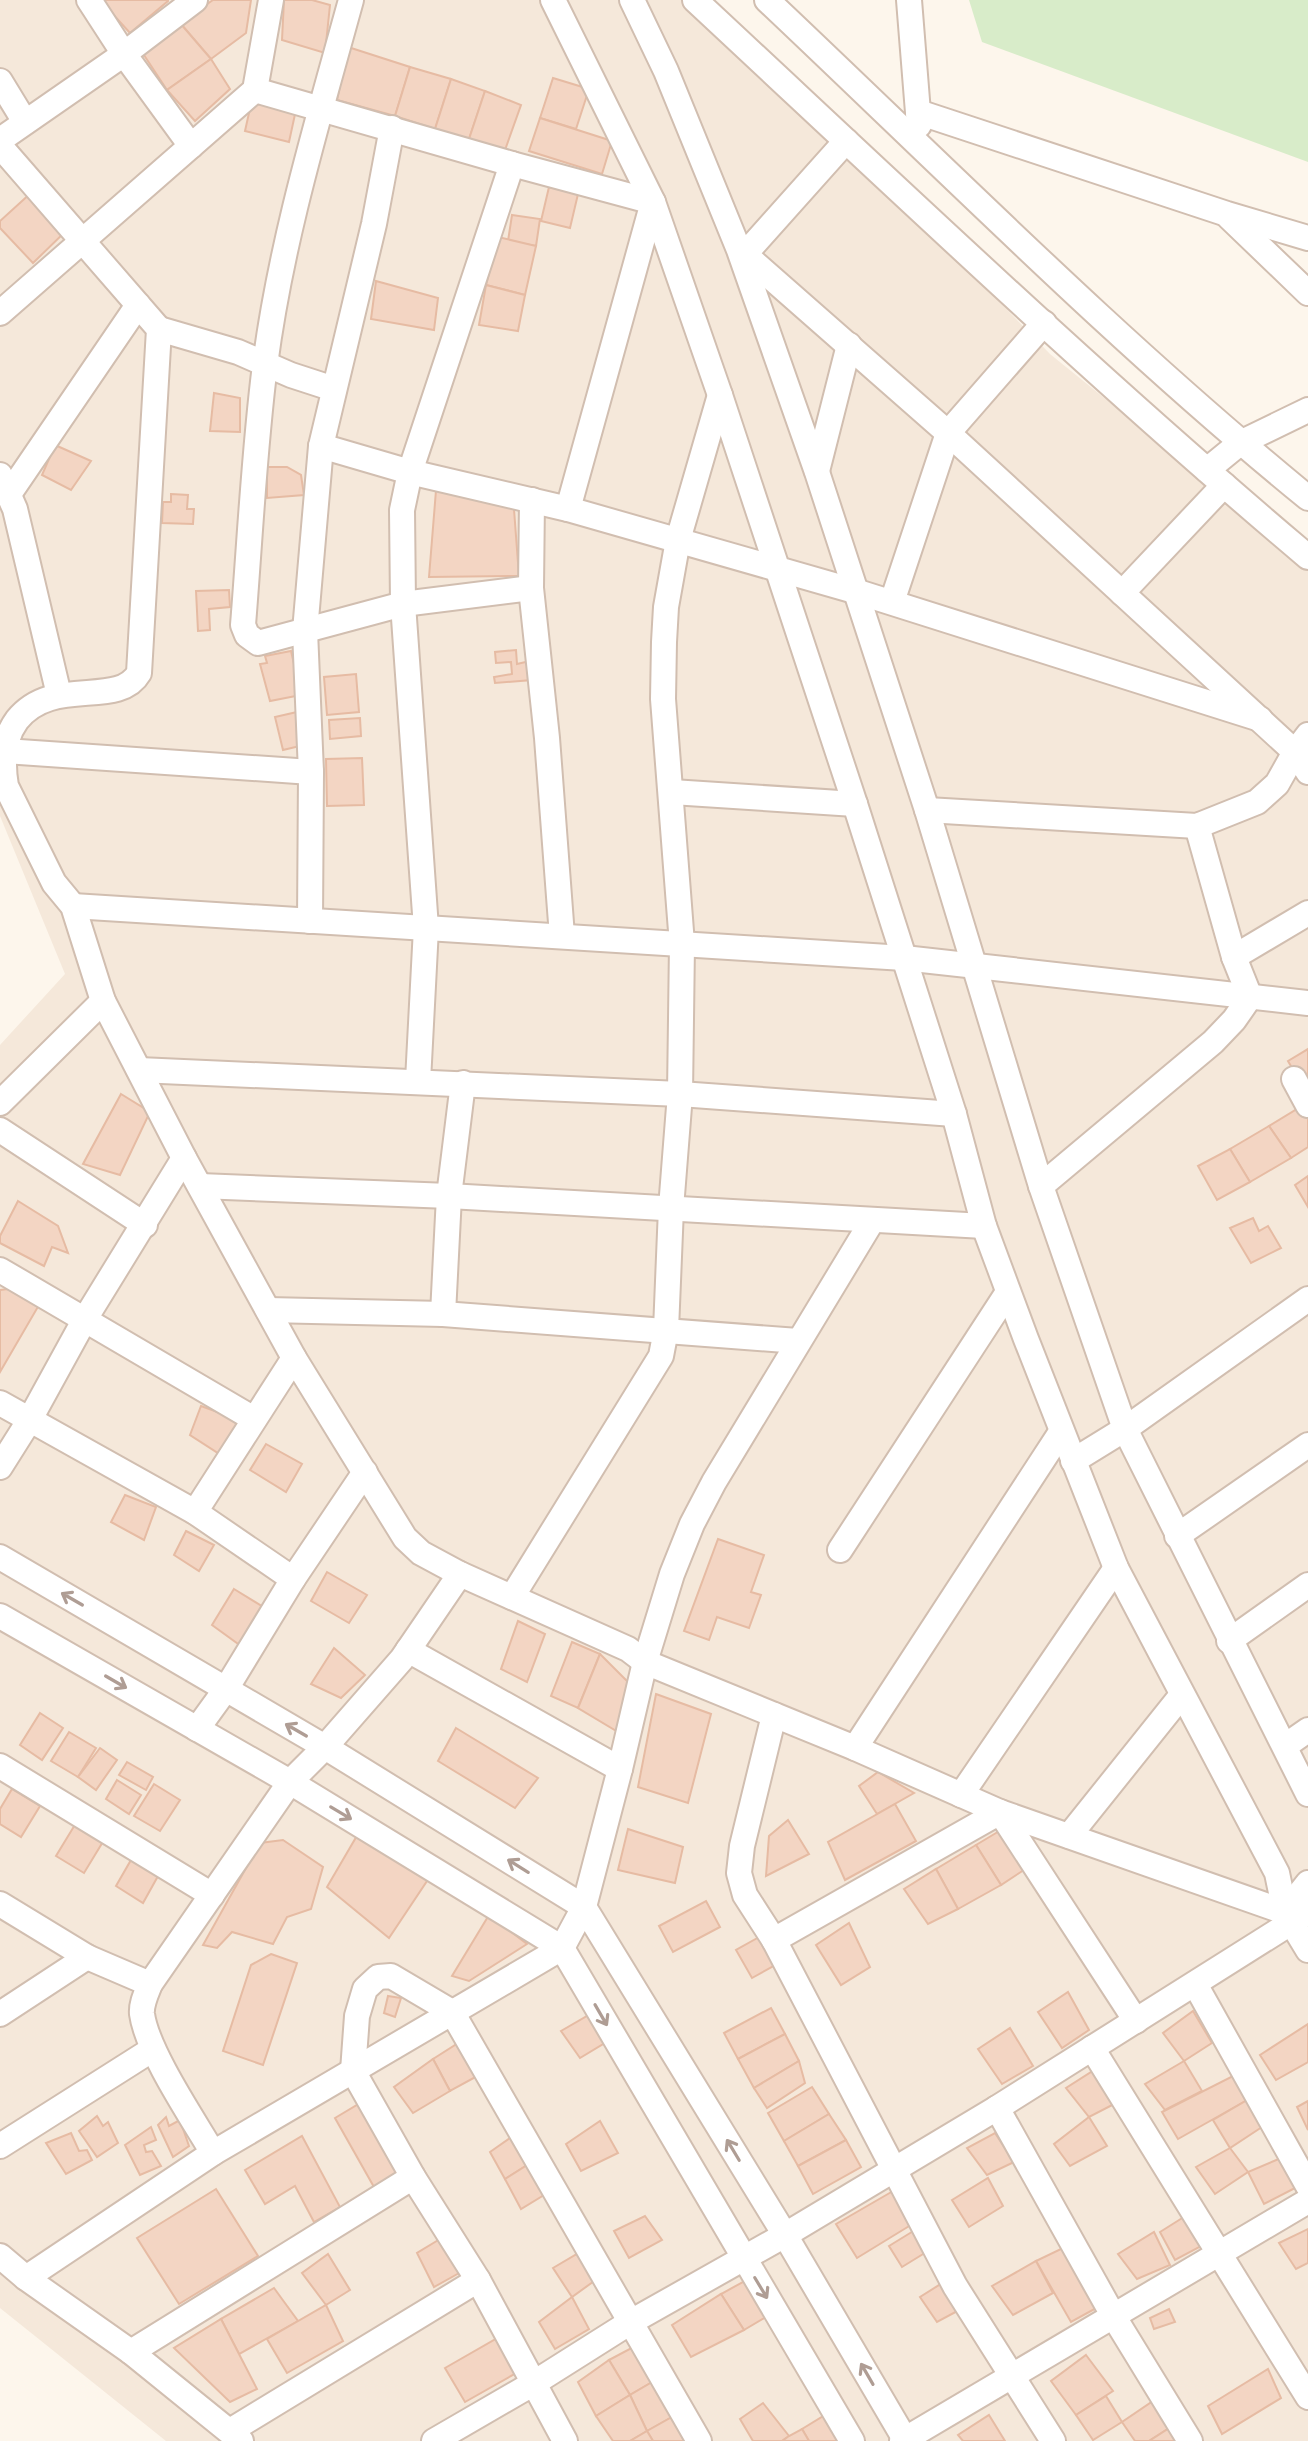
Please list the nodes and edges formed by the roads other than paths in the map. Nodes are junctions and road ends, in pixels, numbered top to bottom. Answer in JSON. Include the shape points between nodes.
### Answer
{"nodes":[{"id":1,"x":89,"y":0,"type":"edge"},
{"id":2,"x":195,"y":0,"type":"edge"},
{"id":3,"x":271,"y":0,"type":"edge"},
{"id":4,"x":351,"y":0,"type":"edge"},
{"id":5,"x":553,"y":0,"type":"edge"},
{"id":6,"x":632,"y":0,"type":"edge"},
{"id":7,"x":695,"y":0,"type":"edge"},
{"id":8,"x":767,"y":0,"type":"edge"},
{"id":9,"x":909,"y":0,"type":"edge"},
{"id":10,"x":790,"y":11,"type":"edge"},
{"id":11,"x":124,"y":54,"type":"junction"},
{"id":12,"x":0,"y":81,"type":"edge"},
{"id":13,"x":255,"y":90,"type":"junction"},
{"id":14,"x":319,"y":111,"type":"junction"},
{"id":15,"x":918,"y":112,"type":"junction"},
{"id":16,"x":25,"y":122,"type":"junction"},
{"id":17,"x":392,"y":128,"type":"junction"},
{"id":18,"x":0,"y":140,"type":"edge"},
{"id":19,"x":846,"y":141,"type":"junction"},
{"id":20,"x":0,"y":146,"type":"edge"},
{"id":21,"x":191,"y":146,"type":"junction"},
{"id":22,"x":922,"y":146,"type":"junction"},
{"id":23,"x":512,"y":164,"type":"junction"},
{"id":24,"x":653,"y":202,"type":"junction"},
{"id":25,"x":1227,"y":214,"type":"junction"},
{"id":26,"x":1308,"y":238,"type":"edge"},
{"id":27,"x":83,"y":240,"type":"junction"},
{"id":28,"x":742,"y":252,"type":"junction"},
{"id":29,"x":1308,"y":293,"type":"edge"},
{"id":30,"x":138,"y":305,"type":"junction"},
{"id":31,"x":0,"y":313,"type":"edge"},
{"id":32,"x":1044,"y":323,"type":"junction"},
{"id":33,"x":159,"y":329,"type":"junction"},
{"id":34,"x":849,"y":345,"type":"junction"},
{"id":35,"x":265,"y":365,"type":"junction"},
{"id":36,"x":334,"y":389,"type":"junction"},
{"id":37,"x":720,"y":395,"type":"junction"},
{"id":38,"x":1308,"y":410,"type":"edge"},
{"id":39,"x":948,"y":433,"type":"junction"},
{"id":40,"x":1240,"y":443,"type":"junction"},
{"id":41,"x":321,"y":446,"type":"junction"},
{"id":42,"x":410,"y":472,"type":"junction"},
{"id":43,"x":817,"y":472,"type":"junction"},
{"id":44,"x":1215,"y":478,"type":"junction"},
{"id":45,"x":1308,"y":498,"type":"edge"},
{"id":46,"x":6,"y":499,"type":"edge"},
{"id":47,"x":532,"y":500,"type":"junction"},
{"id":48,"x":568,"y":509,"type":"junction"},
{"id":49,"x":678,"y":540,"type":"junction"},
{"id":50,"x":1308,"y":557,"type":"edge"},
{"id":51,"x":777,"y":569,"type":"junction"},
{"id":52,"x":531,"y":588,"type":"junction"},
{"id":53,"x":858,"y":592,"type":"junction"},
{"id":54,"x":1122,"y":593,"type":"junction"},
{"id":55,"x":892,"y":602,"type":"junction"},
{"id":56,"x":403,"y":604,"type":"junction"},
{"id":57,"x":305,"y":631,"type":"junction"},
{"id":58,"x":59,"y":695,"type":"junction"},
{"id":59,"x":1260,"y":719,"type":"junction"},
{"id":60,"x":5,"y":751,"type":"junction"},
{"id":61,"x":1304,"y":753,"type":"edge"},
{"id":62,"x":311,"y":772,"type":"junction"},
{"id":63,"x":672,"y":792,"type":"junction"},
{"id":64,"x":855,"y":804,"type":"junction"},
{"id":65,"x":927,"y":810,"type":"junction"},
{"id":66,"x":1197,"y":826,"type":"junction"},
{"id":67,"x":73,"y":906,"type":"junction"},
{"id":68,"x":1308,"y":913,"type":"edge"},
{"id":69,"x":310,"y":921,"type":"junction"},
{"id":70,"x":426,"y":928,"type":"junction"},
{"id":71,"x":562,"y":936,"type":"junction"},
{"id":72,"x":682,"y":944,"type":"junction"},
{"id":73,"x":1234,"y":957,"type":"junction"},
{"id":74,"x":904,"y":958,"type":"junction"},
{"id":75,"x":976,"y":966,"type":"junction"},
{"id":76,"x":1250,"y":997,"type":"junction"},
{"id":77,"x":103,"y":1001,"type":"junction"},
{"id":78,"x":1308,"y":1003,"type":"edge"},
{"id":79,"x":139,"y":1070,"type":"junction"},
{"id":80,"x":1294,"y":1079,"type":"dead end"},
{"id":81,"x":418,"y":1081,"type":"junction"},
{"id":82,"x":463,"y":1083,"type":"junction"},
{"id":83,"x":680,"y":1094,"type":"junction"},
{"id":84,"x":0,"y":1103,"type":"edge"},
{"id":85,"x":1308,"y":1105,"type":"edge"},
{"id":86,"x":954,"y":1114,"type":"junction"},
{"id":87,"x":0,"y":1130,"type":"edge"},
{"id":88,"x":184,"y":1158,"type":"junction"},
{"id":89,"x":200,"y":1186,"type":"junction"},
{"id":90,"x":1041,"y":1186,"type":"junction"},
{"id":91,"x":449,"y":1196,"type":"junction"},
{"id":92,"x":671,"y":1208,"type":"junction"},
{"id":93,"x":872,"y":1221,"type":"junction"},
{"id":94,"x":145,"y":1225,"type":"junction"},
{"id":95,"x":984,"y":1226,"type":"junction"},
{"id":96,"x":0,"y":1270,"type":"edge"},
{"id":97,"x":1008,"y":1292,"type":"junction"},
{"id":98,"x":1308,"y":1299,"type":"edge"},
{"id":99,"x":268,"y":1310,"type":"junction"},
{"id":100,"x":443,"y":1314,"type":"junction"},
{"id":101,"x":85,"y":1319,"type":"junction"},
{"id":102,"x":666,"y":1330,"type":"junction"},
{"id":103,"x":798,"y":1341,"type":"junction"},
{"id":104,"x":294,"y":1358,"type":"junction"},
{"id":105,"x":0,"y":1403,"type":"edge"},
{"id":106,"x":254,"y":1419,"type":"junction"},
{"id":107,"x":29,"y":1421,"type":"junction"},
{"id":108,"x":1125,"y":1429,"type":"junction"},
{"id":109,"x":1061,"y":1432,"type":"junction"},
{"id":110,"x":1308,"y":1445,"type":"edge"},
{"id":111,"x":1073,"y":1461,"type":"junction"},
{"id":112,"x":0,"y":1467,"type":"edge"},
{"id":113,"x":365,"y":1472,"type":"junction"},
{"id":114,"x":195,"y":1512,"type":"junction"},
{"id":115,"x":1177,"y":1536,"type":"junction"},
{"id":116,"x":840,"y":1550,"type":"dead end"},
{"id":117,"x":0,"y":1557,"type":"edge"},
{"id":118,"x":1116,"y":1568,"type":"junction"},
{"id":119,"x":460,"y":1574,"type":"junction"},
{"id":120,"x":293,"y":1579,"type":"junction"},
{"id":121,"x":1308,"y":1585,"type":"edge"},
{"id":122,"x":512,"y":1597,"type":"junction"},
{"id":123,"x":0,"y":1616,"type":"edge"},
{"id":124,"x":1229,"y":1641,"type":"junction"},
{"id":125,"x":408,"y":1650,"type":"junction"},
{"id":126,"x":645,"y":1662,"type":"junction"},
{"id":127,"x":226,"y":1689,"type":"junction"},
{"id":128,"x":1181,"y":1696,"type":"junction"},
{"id":129,"x":774,"y":1715,"type":"junction"},
{"id":130,"x":197,"y":1729,"type":"junction"},
{"id":131,"x":1308,"y":1730,"type":"edge"},
{"id":132,"x":1285,"y":1746,"type":"junction"},
{"id":133,"x":325,"y":1747,"type":"junction"},
{"id":134,"x":855,"y":1748,"type":"junction"},
{"id":135,"x":0,"y":1766,"type":"edge"},
{"id":136,"x":620,"y":1769,"type":"junction"},
{"id":137,"x":290,"y":1782,"type":"junction"},
{"id":138,"x":1308,"y":1794,"type":"edge"},
{"id":139,"x":961,"y":1795,"type":"junction"},
{"id":140,"x":1000,"y":1812,"type":"junction"},
{"id":141,"x":1069,"y":1836,"type":"junction"},
{"id":142,"x":1308,"y":1883,"type":"edge"},
{"id":143,"x":212,"y":1895,"type":"junction"},
{"id":144,"x":0,"y":1904,"type":"edge"},
{"id":145,"x":584,"y":1907,"type":"junction"},
{"id":146,"x":1295,"y":1916,"type":"edge"},
{"id":147,"x":774,"y":1940,"type":"junction"},
{"id":148,"x":562,"y":1948,"type":"junction"},
{"id":149,"x":1308,"y":1950,"type":"edge"},
{"id":150,"x":87,"y":1957,"type":"junction"},
{"id":151,"x":150,"y":1984,"type":"junction"},
{"id":152,"x":1195,"y":1984,"type":"junction"},
{"id":153,"x":452,"y":2012,"type":"junction"},
{"id":154,"x":0,"y":2014,"type":"edge"},
{"id":155,"x":1136,"y":2021,"type":"junction"},
{"id":156,"x":1092,"y":2048,"type":"junction"},
{"id":157,"x":153,"y":2049,"type":"junction"},
{"id":158,"x":353,"y":2071,"type":"junction"},
{"id":159,"x":997,"y":2108,"type":"junction"},
{"id":160,"x":0,"y":2146,"type":"edge"},
{"id":161,"x":213,"y":2153,"type":"junction"},
{"id":162,"x":893,"y":2169,"type":"junction"},
{"id":163,"x":413,"y":2177,"type":"junction"},
{"id":164,"x":1308,"y":2186,"type":"edge"},
{"id":165,"x":1308,"y":2201,"type":"edge"},
{"id":166,"x":785,"y":2235,"type":"junction"},
{"id":167,"x":1219,"y":2254,"type":"junction"},
{"id":168,"x":0,"y":2256,"type":"edge"},
{"id":169,"x":744,"y":2259,"type":"junction"},
{"id":170,"x":26,"y":2278,"type":"junction"},
{"id":171,"x":478,"y":2280,"type":"junction"},
{"id":172,"x":1114,"y":2317,"type":"junction"},
{"id":173,"x":629,"y":2323,"type":"junction"},
{"id":174,"x":131,"y":2352,"type":"junction"},
{"id":175,"x":1013,"y":2377,"type":"junction"},
{"id":176,"x":534,"y":2383,"type":"junction"},
{"id":177,"x":1308,"y":2397,"type":"edge"},
{"id":178,"x":235,"y":2436,"type":"edge"},
{"id":179,"x":904,"y":2440,"type":"edge"},
{"id":180,"x":434,"y":2441,"type":"edge"},
{"id":181,"x":565,"y":2441,"type":"edge"},
{"id":182,"x":699,"y":2441,"type":"edge"},
{"id":183,"x":852,"y":2441,"type":"edge"},
{"id":184,"x":1053,"y":2441,"type":"edge"},
{"id":185,"x":1190,"y":2441,"type":"edge"}],
"edges":[{"from":1,"to":11,"type":"street"},
{"from":2,"to":11,"type":"street"},
{"from":3,"to":13,"type":"street"},
{"from":4,"to":14,"type":"street"},
{"from":5,"to":24,"type":"street"},
{"from":6,"to":28,"type":"street"},
{"from":7,"to":19,"type":"street"},
{"from":8,"to":10,"type":"street"},
{"from":9,"to":15,"type":"street"},
{"from":10,"to":22,"type":"street"},
{"from":11,"to":16,"type":"street"},
{"from":11,"to":21,"type":"street"},
{"from":12,"to":16,"type":"street"},
{"from":13,"to":14,"type":"street"},
{"from":13,"to":21,"type":"street"},
{"from":14,"to":17,"type":"street"},
{"from":14,"to":35,"type":"street","via":[[282,265]]},
{"from":15,"to":22,"type":"street"},
{"from":15,"to":25,"type":"street"},
{"from":16,"to":18,"type":"street"},
{"from":17,"to":23,"type":"street"},
{"from":17,"to":36,"type":"street"},
{"from":19,"to":28,"type":"street"},
{"from":19,"to":32,"type":"street"},
{"from":20,"to":27,"type":"street"},
{"from":21,"to":27,"type":"street"},
{"from":22,"to":40,"type":"street","via":[[1081,300]]},
{"from":23,"to":24,"type":"street"},
{"from":23,"to":42,"type":"street"},
{"from":24,"to":37,"type":"street"},
{"from":24,"to":48,"type":"street"},
{"from":25,"to":26,"type":"street"},
{"from":25,"to":29,"type":"street"},
{"from":27,"to":30,"type":"street"},
{"from":27,"to":31,"type":"street"},
{"from":28,"to":34,"type":"street"},
{"from":28,"to":43,"type":"street"},
{"from":30,"to":33,"type":"street"},
{"from":30,"to":46,"type":"street"},
{"from":32,"to":39,"type":"street"},
{"from":32,"to":44,"type":"street"},
{"from":33,"to":35,"type":"street"},
{"from":33,"to":58,"type":"street","via":[[139,673],[121,689]]},
{"from":34,"to":39,"type":"street"},
{"from":34,"to":43,"type":"street"},
{"from":35,"to":36,"type":"street"},
{"from":35,"to":57,"type":"street","via":[[243,625],[258,643]]},
{"from":36,"to":41,"type":"street"},
{"from":37,"to":49,"type":"street"},
{"from":37,"to":51,"type":"street"},
{"from":38,"to":40,"type":"street"},
{"from":39,"to":54,"type":"street"},
{"from":39,"to":55,"type":"street"},
{"from":40,"to":44,"type":"street"},
{"from":40,"to":45,"type":"street"},
{"from":41,"to":42,"type":"street"},
{"from":41,"to":57,"type":"street"},
{"from":42,"to":47,"type":"street"},
{"from":42,"to":56,"type":"street","via":[[402,510]]},
{"from":43,"to":53,"type":"street"},
{"from":44,"to":50,"type":"street"},
{"from":44,"to":54,"type":"street"},
{"from":46,"to":58,"type":"street"},
{"from":47,"to":48,"type":"street"},
{"from":47,"to":52,"type":"street"},
{"from":48,"to":49,"type":"street"},
{"from":49,"to":51,"type":"street"},
{"from":49,"to":63,"type":"street","via":[[664,642],[663,699]]},
{"from":51,"to":53,"type":"street"},
{"from":51,"to":64,"type":"street"},
{"from":52,"to":56,"type":"street"},
{"from":52,"to":71,"type":"street"},
{"from":53,"to":55,"type":"street"},
{"from":53,"to":65,"type":"street"},
{"from":54,"to":59,"type":"street"},
{"from":55,"to":59,"type":"street"},
{"from":56,"to":57,"type":"street"},
{"from":56,"to":70,"type":"street"},
{"from":57,"to":62,"type":"street"},
{"from":58,"to":60,"type":"street","via":[[35,703],[23,714]]},
{"from":59,"to":61,"type":"street"},
{"from":60,"to":62,"type":"street"},
{"from":60,"to":67,"type":"street","via":[[6,786],[54,883]]},
{"from":61,"to":66,"type":"street","via":[[1257,802]]},
{"from":62,"to":69,"type":"street"},
{"from":63,"to":64,"type":"street"},
{"from":63,"to":72,"type":"street"},
{"from":64,"to":74,"type":"street"},
{"from":65,"to":66,"type":"street"},
{"from":65,"to":75,"type":"street"},
{"from":66,"to":73,"type":"street"},
{"from":67,"to":69,"type":"street"},
{"from":67,"to":77,"type":"street"},
{"from":68,"to":73,"type":"street"},
{"from":69,"to":70,"type":"street"},
{"from":70,"to":71,"type":"street"},
{"from":70,"to":81,"type":"street"},
{"from":71,"to":72,"type":"street"},
{"from":72,"to":74,"type":"street"},
{"from":72,"to":83,"type":"street"},
{"from":73,"to":76,"type":"street"},
{"from":74,"to":75,"type":"street"},
{"from":74,"to":86,"type":"street"},
{"from":75,"to":76,"type":"street"},
{"from":75,"to":90,"type":"street"},
{"from":76,"to":78,"type":"street"},
{"from":76,"to":90,"type":"street","via":[[1213,1042]]},
{"from":77,"to":79,"type":"street"},
{"from":77,"to":84,"type":"street"},
{"from":79,"to":81,"type":"street"},
{"from":79,"to":88,"type":"street"},
{"from":80,"to":85,"type":"street"},
{"from":81,"to":82,"type":"street"},
{"from":82,"to":83,"type":"street"},
{"from":82,"to":91,"type":"street"},
{"from":83,"to":86,"type":"street"},
{"from":83,"to":92,"type":"street"},
{"from":86,"to":95,"type":"street"},
{"from":87,"to":94,"type":"street"},
{"from":88,"to":89,"type":"street"},
{"from":88,"to":94,"type":"street"},
{"from":89,"to":91,"type":"street"},
{"from":89,"to":99,"type":"street"},
{"from":90,"to":108,"type":"street"},
{"from":91,"to":92,"type":"street"},
{"from":91,"to":100,"type":"street"},
{"from":92,"to":93,"type":"street"},
{"from":92,"to":102,"type":"street"},
{"from":93,"to":95,"type":"street"},
{"from":93,"to":103,"type":"street"},
{"from":94,"to":101,"type":"street"},
{"from":95,"to":97,"type":"street"},
{"from":96,"to":101,"type":"street"},
{"from":97,"to":109,"type":"street"},
{"from":97,"to":116,"type":"street"},
{"from":98,"to":108,"type":"street"},
{"from":99,"to":100,"type":"street"},
{"from":99,"to":104,"type":"street"},
{"from":100,"to":102,"type":"street"},
{"from":101,"to":106,"type":"street"},
{"from":101,"to":107,"type":"street"},
{"from":102,"to":103,"type":"street"},
{"from":102,"to":122,"type":"street","via":[[661,1356]]},
{"from":103,"to":126,"type":"street","via":[[692,1524]]},
{"from":104,"to":106,"type":"street"},
{"from":104,"to":113,"type":"street"},
{"from":105,"to":107,"type":"street"},
{"from":106,"to":114,"type":"street"},
{"from":107,"to":112,"type":"street"},
{"from":107,"to":114,"type":"street"},
{"from":108,"to":111,"type":"street"},
{"from":108,"to":115,"type":"street"},
{"from":109,"to":111,"type":"street"},
{"from":109,"to":134,"type":"street"},
{"from":110,"to":115,"type":"street"},
{"from":111,"to":118,"type":"street"},
{"from":113,"to":119,"type":"street","via":[[405,1538]]},
{"from":113,"to":120,"type":"street"},
{"from":114,"to":120,"type":"street"},
{"from":115,"to":124,"type":"street"},
{"from":127,"to":117,"type":"street","one_way":true},
{"from":118,"to":128,"type":"street"},
{"from":118,"to":139,"type":"street"},
{"from":119,"to":122,"type":"street"},
{"from":119,"to":125,"type":"street"},
{"from":120,"to":127,"type":"street"},
{"from":121,"to":124,"type":"street"},
{"from":122,"to":126,"type":"street","via":[[628,1649]]},
{"from":123,"to":130,"type":"street","one_way":true},
{"from":124,"to":132,"type":"street"},
{"from":125,"to":133,"type":"street"},
{"from":125,"to":136,"type":"street"},
{"from":126,"to":129,"type":"street"},
{"from":126,"to":136,"type":"street"},
{"from":127,"to":130,"type":"street"},
{"from":133,"to":127,"type":"street","one_way":true},
{"from":128,"to":141,"type":"street"},
{"from":128,"to":146,"type":"street"},
{"from":129,"to":134,"type":"street"},
{"from":129,"to":147,"type":"street","via":[[739,1873],[745,1895]]},
{"from":130,"to":137,"type":"street"},
{"from":131,"to":132,"type":"street"},
{"from":132,"to":138,"type":"street"},
{"from":133,"to":137,"type":"street"},
{"from":145,"to":133,"type":"street","one_way":true},
{"from":134,"to":139,"type":"street"},
{"from":135,"to":143,"type":"street"},
{"from":136,"to":145,"type":"street"},
{"from":137,"to":143,"type":"street"},
{"from":137,"to":148,"type":"street","one_way":true},
{"from":139,"to":140,"type":"street"},
{"from":140,"to":141,"type":"street"},
{"from":140,"to":147,"type":"street"},
{"from":140,"to":155,"type":"street"},
{"from":141,"to":146,"type":"street"},
{"from":142,"to":146,"type":"street"},
{"from":143,"to":151,"type":"street"},
{"from":144,"to":150,"type":"street"},
{"from":145,"to":148,"type":"street"},
{"from":166,"to":145,"type":"street","one_way":true},
{"from":146,"to":149,"type":"street"},
{"from":146,"to":152,"type":"street"},
{"from":147,"to":162,"type":"street"},
{"from":148,"to":153,"type":"street"},
{"from":148,"to":169,"type":"street","one_way":true},
{"from":150,"to":151,"type":"street"},
{"from":150,"to":154,"type":"street"},
{"from":151,"to":157,"type":"street","via":[[142,2015]]},
{"from":152,"to":155,"type":"street"},
{"from":152,"to":164,"type":"street"},
{"from":153,"to":158,"type":"street"},
{"from":153,"to":158,"type":"street","via":[[391,1976],[378,1977],[365,1989],[357,2016]]},
{"from":153,"to":173,"type":"street"},
{"from":155,"to":156,"type":"street"},
{"from":156,"to":159,"type":"street"},
{"from":156,"to":167,"type":"street"},
{"from":157,"to":160,"type":"street"},
{"from":157,"to":161,"type":"street"},
{"from":158,"to":161,"type":"street"},
{"from":158,"to":163,"type":"street"},
{"from":159,"to":162,"type":"street"},
{"from":159,"to":172,"type":"street"},
{"from":161,"to":170,"type":"street"},
{"from":162,"to":166,"type":"street"},
{"from":162,"to":175,"type":"street","via":[[955,2286]]},
{"from":163,"to":171,"type":"street"},
{"from":163,"to":174,"type":"street"},
{"from":165,"to":167,"type":"street"},
{"from":166,"to":169,"type":"street"},
{"from":179,"to":166,"type":"street","one_way":true},
{"from":167,"to":172,"type":"street"},
{"from":167,"to":177,"type":"street"},
{"from":168,"to":170,"type":"street"},
{"from":169,"to":173,"type":"street"},
{"from":169,"to":183,"type":"street","one_way":true},
{"from":170,"to":174,"type":"street"},
{"from":171,"to":176,"type":"street"},
{"from":171,"to":178,"type":"street"},
{"from":172,"to":175,"type":"street"},
{"from":172,"to":185,"type":"street"},
{"from":173,"to":176,"type":"street"},
{"from":173,"to":182,"type":"street"},
{"from":174,"to":178,"type":"street"},
{"from":175,"to":179,"type":"street"},
{"from":175,"to":184,"type":"street"},
{"from":176,"to":180,"type":"street"},
{"from":176,"to":181,"type":"street"}]}
